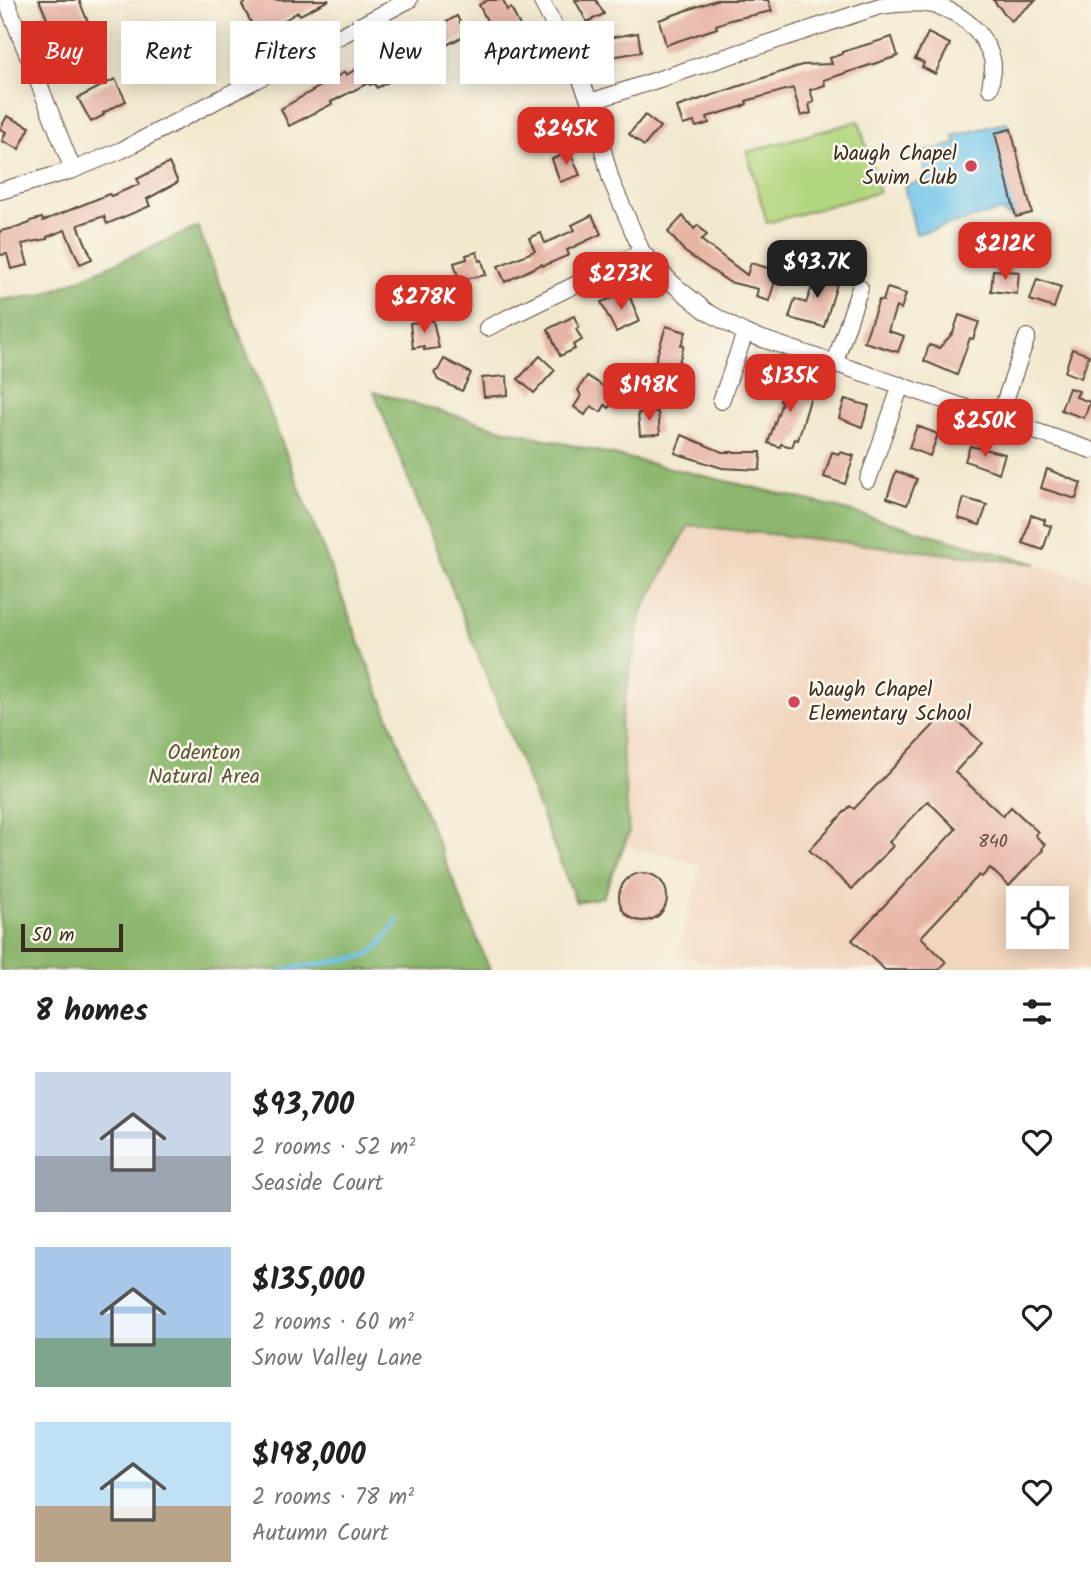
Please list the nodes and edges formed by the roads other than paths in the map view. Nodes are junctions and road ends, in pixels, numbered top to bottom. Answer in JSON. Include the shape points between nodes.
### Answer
{"nodes":[{"id":1,"x":6,"y":0,"type":"edge"},
{"id":2,"x":409,"y":0,"type":"edge"},
{"id":3,"x":541,"y":0,"type":"edge"},
{"id":4,"x":8,"y":26,"type":"edge"},
{"id":5,"x":990,"y":88,"type":"dead end"},
{"id":6,"x":590,"y":102,"type":"junction"},
{"id":7,"x":73,"y":170,"type":"junction"},
{"id":8,"x":0,"y":191,"type":"edge"},
{"id":9,"x":642,"y":252,"type":"junction"},
{"id":10,"x":860,"y":288,"type":"dead end"},
{"id":11,"x":487,"y":328,"type":"dead end"},
{"id":12,"x":745,"y":333,"type":"junction"},
{"id":13,"x":1027,"y":337,"type":"dead end"},
{"id":14,"x":835,"y":362,"type":"junction"},
{"id":15,"x":901,"y":385,"type":"junction"},
{"id":16,"x":721,"y":401,"type":"dead end"},
{"id":17,"x":999,"y":418,"type":"junction"},
{"id":18,"x":1091,"y":450,"type":"edge"},
{"id":19,"x":868,"y":480,"type":"dead end"}],
"edges":[{"from":1,"to":4,"type":"street"},
{"from":2,"to":7,"type":"street"},
{"from":3,"to":6,"type":"street"},
{"from":4,"to":7,"type":"street"},
{"from":5,"to":6,"type":"street","via":[[993,64],[984,39],[963,17],[936,4],[907,1]]},
{"from":6,"to":9,"type":"street","via":[[611,180]]},
{"from":7,"to":8,"type":"street"},
{"from":9,"to":11,"type":"street"},
{"from":9,"to":12,"type":"street","via":[[706,311]]},
{"from":10,"to":14,"type":"street"},
{"from":12,"to":14,"type":"street"},
{"from":12,"to":16,"type":"street"},
{"from":13,"to":17,"type":"street"},
{"from":14,"to":15,"type":"street"},
{"from":15,"to":17,"type":"street"},
{"from":15,"to":19,"type":"street"},
{"from":17,"to":18,"type":"street"}]}
